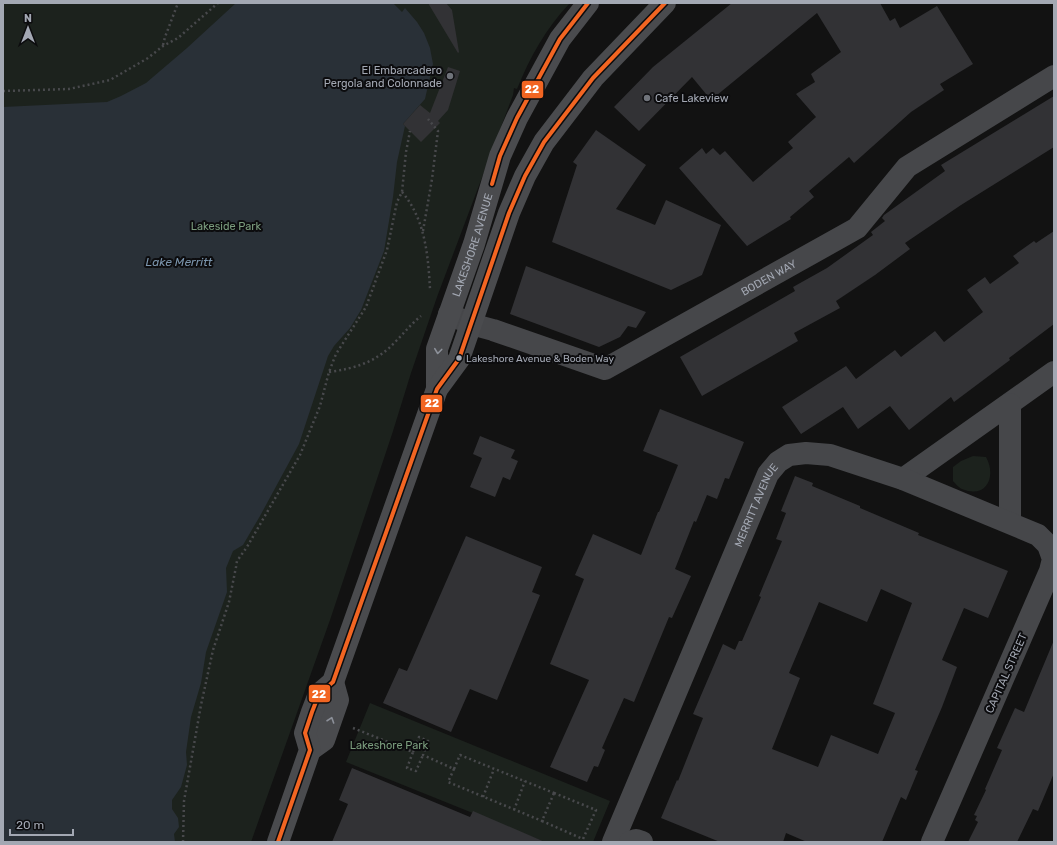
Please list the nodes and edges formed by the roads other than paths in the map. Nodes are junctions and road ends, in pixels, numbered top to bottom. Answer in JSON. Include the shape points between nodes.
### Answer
{"nodes":[{"id":1,"x":588,"y":3,"type":"edge"},
{"id":2,"x":665,"y":3,"type":"edge"},
{"id":3,"x":1054,"y":76,"type":"edge"},
{"id":4,"x":449,"y":314,"type":"junction"},
{"id":5,"x":471,"y":324,"type":"junction"},
{"id":6,"x":1054,"y":372,"type":"edge"},
{"id":7,"x":437,"y":389,"type":"junction"},
{"id":8,"x":1010,"y":404,"type":"junction"},
{"id":9,"x":903,"y":479,"type":"junction"},
{"id":10,"x":1010,"y":522,"type":"junction"},
{"id":11,"x":278,"y":842,"type":"edge"},
{"id":12,"x":613,"y":842,"type":"edge"},
{"id":13,"x":630,"y":842,"type":"edge"},
{"id":14,"x":642,"y":842,"type":"edge"},
{"id":15,"x":932,"y":842,"type":"edge"}],
"edges":[{"from":1,"to":4,"type":"main road","name":"LAKESHORE AVENUE","via":[[560,39],[517,118],[500,156],[474,244]]},
{"from":2,"to":5,"type":"main road","name":"LAKESHORE AVENUE","via":[[593,78],[544,142],[525,176],[509,213]]},
{"from":3,"to":5,"type":"street","name":"BODEN WAY","via":[[907,167],[857,228],[606,369]]},
{"from":4,"to":5,"type":"street","name":"BODEN WAY"},
{"from":4,"to":7,"type":"main road","name":"LAKESHORE AVENUE","one_way":true,"via":[[437,349]]},
{"from":5,"to":7,"type":"main road","name":"LAKESHORE AVENUE","via":[[459,359]]},
{"from":6,"to":8,"type":"street"},
{"from":7,"to":11,"type":"main road","name":"LAKESHORE AVENUE","via":[[333,682],[338,700],[324,740],[310,750]]},
{"from":8,"to":9,"type":"street"},
{"from":8,"to":10,"type":"street"},
{"from":9,"to":10,"type":"street","name":"CAPITAL STREET"},
{"from":9,"to":12,"type":"street","name":"MERRITT AVENUE","via":[[830,455],[806,453],[790,455],[778,462],[768,474]]},
{"from":10,"to":15,"type":"street","name":"CAPITAL STREET","via":[[1038,534],[1048,545],[1053,559]]},
{"from":13,"to":14,"type":"street"}]}
